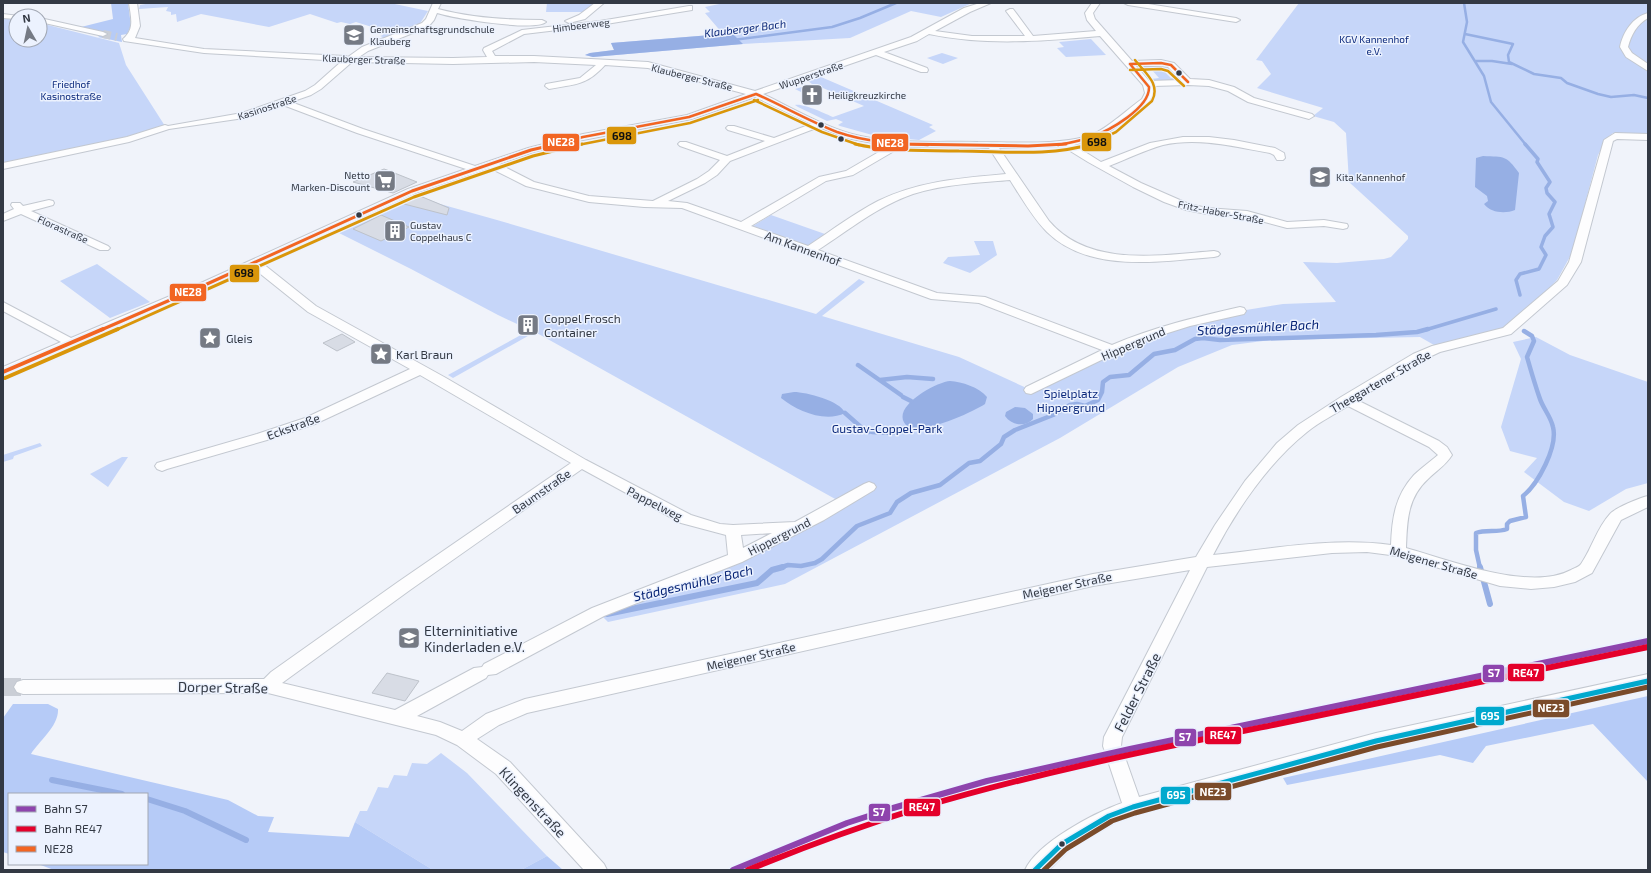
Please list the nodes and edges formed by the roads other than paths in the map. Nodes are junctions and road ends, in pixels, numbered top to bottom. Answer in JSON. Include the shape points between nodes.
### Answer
{"nodes":[{"id":1,"x":133,"y":3,"type":"edge"},
{"id":2,"x":600,"y":3,"type":"edge"},
{"id":3,"x":987,"y":3,"type":"edge"},
{"id":4,"x":1096,"y":3,"type":"edge"},
{"id":5,"x":1128,"y":3,"type":"edge"},
{"id":6,"x":435,"y":7,"type":"edge"},
{"id":7,"x":689,"y":8,"type":"dead end"},
{"id":8,"x":1010,"y":10,"type":"dead end"},
{"id":9,"x":1648,"y":15,"type":"edge"},
{"id":10,"x":1236,"y":20,"type":"dead end"},
{"id":11,"x":568,"y":21,"type":"junction"},
{"id":12,"x":48,"y":22,"type":"edge"},
{"id":13,"x":575,"y":26,"type":"junction"},
{"id":14,"x":930,"y":32,"type":"junction"},
{"id":15,"x":1102,"y":33,"type":"junction"},
{"id":16,"x":104,"y":34,"type":"tunnel mouth"},
{"id":17,"x":1030,"y":38,"type":"junction"},
{"id":18,"x":878,"y":53,"type":"junction"},
{"id":19,"x":493,"y":59,"type":"junction"},
{"id":20,"x":349,"y":60,"type":"junction"},
{"id":21,"x":602,"y":63,"type":"junction"},
{"id":22,"x":1130,"y":64,"type":"junction"},
{"id":23,"x":1648,"y":68,"type":"edge"},
{"id":24,"x":924,"y":70,"type":"dead end"},
{"id":25,"x":1188,"y":82,"type":"junction"},
{"id":26,"x":1148,"y":84,"type":"junction"},
{"id":27,"x":549,"y":86,"type":"dead end"},
{"id":28,"x":756,"y":94,"type":"junction"},
{"id":29,"x":284,"y":102,"type":"junction"},
{"id":30,"x":1309,"y":116,"type":"dead end"},
{"id":31,"x":819,"y":124,"type":"junction"},
{"id":32,"x":731,"y":128,"type":"dead end"},
{"id":33,"x":1648,"y":137,"type":"edge"},
{"id":34,"x":775,"y":141,"type":"junction"},
{"id":35,"x":683,"y":144,"type":"dead end"},
{"id":36,"x":899,"y":144,"type":"junction"},
{"id":37,"x":1066,"y":144,"type":"junction"},
{"id":38,"x":993,"y":146,"type":"junction"},
{"id":39,"x":1280,"y":158,"type":"dead end"},
{"id":40,"x":727,"y":159,"type":"junction"},
{"id":41,"x":490,"y":164,"type":"junction"},
{"id":42,"x":1101,"y":165,"type":"junction"},
{"id":43,"x":3,"y":166,"type":"edge"},
{"id":44,"x":475,"y":169,"type":"junction"},
{"id":45,"x":1013,"y":177,"type":"junction"},
{"id":46,"x":49,"y":203,"type":"dead end"},
{"id":47,"x":655,"y":204,"type":"junction"},
{"id":48,"x":18,"y":208,"type":"junction"},
{"id":49,"x":3,"y":218,"type":"edge"},
{"id":50,"x":743,"y":226,"type":"junction"},
{"id":51,"x":1343,"y":226,"type":"dead end"},
{"id":52,"x":104,"y":248,"type":"dead end"},
{"id":53,"x":809,"y":251,"type":"junction"},
{"id":54,"x":1214,"y":254,"type":"dead end"},
{"id":55,"x":254,"y":263,"type":"junction"},
{"id":56,"x":3,"y":306,"type":"edge"},
{"id":57,"x":1240,"y":311,"type":"dead end"},
{"id":58,"x":71,"y":344,"type":"junction"},
{"id":59,"x":1113,"y":350,"type":"junction"},
{"id":60,"x":419,"y":370,"type":"junction"},
{"id":61,"x":3,"y":372,"type":"edge"},
{"id":62,"x":1031,"y":390,"type":"dead end"},
{"id":63,"x":1346,"y":400,"type":"junction"},
{"id":64,"x":580,"y":464,"type":"junction"},
{"id":65,"x":162,"y":466,"type":"dead end"},
{"id":66,"x":869,"y":487,"type":"dead end"},
{"id":67,"x":1648,"y":501,"type":"edge"},
{"id":68,"x":798,"y":526,"type":"junction"},
{"id":69,"x":733,"y":530,"type":"junction"},
{"id":70,"x":1398,"y":551,"type":"junction"},
{"id":71,"x":736,"y":558,"type":"junction"},
{"id":72,"x":1202,"y":562,"type":"junction"},
{"id":73,"x":1648,"y":681,"type":"edge"},
{"id":74,"x":268,"y":686,"type":"junction"},
{"id":75,"x":23,"y":687,"type":"tunnel mouth"},
{"id":76,"x":398,"y":718,"type":"junction"},
{"id":77,"x":464,"y":740,"type":"junction"},
{"id":78,"x":1132,"y":807,"type":"junction"},
{"id":79,"x":597,"y":870,"type":"edge"},
{"id":80,"x":1035,"y":870,"type":"edge"}],
"edges":[{"from":1,"to":20,"type":"street","name":"Klauberger Straße","via":[[136,26],[124,38],[204,51]]},
{"from":2,"to":11,"type":"street","via":[[582,17]]},
{"from":3,"to":14,"type":"street","name":"Wupperstraße","via":[[967,10]]},
{"from":4,"to":15,"type":"street","via":[[1089,13],[1090,18]]},
{"from":5,"to":10,"type":"street"},
{"from":6,"to":11,"type":"street","via":[[459,17],[498,22]]},
{"from":6,"to":20,"type":"street","name":"Kasinostraße","via":[[425,25],[378,43]]},
{"from":7,"to":13,"type":"street","name":"Himbeerweg"},
{"from":8,"to":17,"type":"street"},
{"from":9,"to":23,"type":"street","via":[[1634,26],[1624,46],[1629,55]]},
{"from":11,"to":13,"type":"street"},
{"from":12,"to":16,"type":"street"},
{"from":13,"to":19,"type":"street","name":"Himbeerweg","via":[[518,34],[487,50]]},
{"from":14,"to":17,"type":"street","via":[[973,39]]},
{"from":14,"to":18,"type":"street","name":"Wupperstraße"},
{"from":15,"to":17,"type":"street"},
{"from":15,"to":22,"type":"street"},
{"from":18,"to":24,"type":"street"},
{"from":18,"to":28,"type":"street","name":"Wupperstraße"},
{"from":19,"to":20,"type":"street","name":"Klauberger Straße"},
{"from":19,"to":21,"type":"street","name":"Klauberger Straße"},
{"from":20,"to":29,"type":"street","name":"Kasinostraße","via":[[312,91]]},
{"from":21,"to":27,"type":"street","via":[[583,80]]},
{"from":21,"to":28,"type":"street","name":"Klauberger Straße","via":[[648,65]]},
{"from":22,"to":25,"type":"street","via":[[1171,65]]},
{"from":22,"to":26,"type":"street"},
{"from":25,"to":26,"type":"street"},
{"from":25,"to":30,"type":"street","via":[[1225,86],[1251,100]]},
{"from":26,"to":37,"type":"street","name":"Klauberger Straße","via":[[1150,89],[1147,99],[1116,123],[1099,135]]},
{"from":28,"to":31,"type":"street","name":"Klauberger Straße"},
{"from":28,"to":41,"type":"street","name":"Wupperstraße","via":[[689,117],[583,137],[531,150]]},
{"from":29,"to":43,"type":"street","name":"Kasinostraße","via":[[244,115],[169,128]]},
{"from":29,"to":44,"type":"street","via":[[366,133]]},
{"from":31,"to":34,"type":"street"},
{"from":31,"to":36,"type":"street","name":"Klauberger Straße","via":[[856,138]]},
{"from":32,"to":34,"type":"street"},
{"from":33,"to":63,"type":"street","name":"Theegartener Straße","via":[[1615,136],[1609,140],[1575,262],[1554,293],[1507,331],[1423,354]]},
{"from":34,"to":40,"type":"street"},
{"from":35,"to":40,"type":"street"},
{"from":36,"to":38,"type":"street","name":"Klauberger Straße"},
{"from":36,"to":50,"type":"street","via":[[849,173],[823,179]]},
{"from":37,"to":38,"type":"street","name":"Klauberger Straße"},
{"from":37,"to":42,"type":"street","name":"Fritz-Haber-Straße"},
{"from":38,"to":45,"type":"street"},
{"from":39,"to":42,"type":"street","via":[[1279,153],[1272,150],[1184,139],[1158,144]]},
{"from":40,"to":47,"type":"street","via":[[701,181]]},
{"from":41,"to":44,"type":"street","name":"Wupperstraße"},
{"from":41,"to":47,"type":"street","name":"Am Kannenhof","via":[[530,184],[555,191],[589,199]]},
{"from":42,"to":51,"type":"street","name":"Fritz-Haber-Straße","via":[[1158,196],[1186,207],[1247,214],[1288,225],[1324,223]]},
{"from":44,"to":55,"type":"street","name":"Wupperstraße","via":[[398,197]]},
{"from":45,"to":53,"type":"street","via":[[954,182],[903,194],[872,209]]},
{"from":45,"to":54,"type":"street","via":[[1049,228],[1064,241],[1080,249],[1107,256],[1129,258]]},
{"from":46,"to":48,"type":"street","name":"Florastraße"},
{"from":47,"to":50,"type":"street","name":"Am Kannenhof","via":[[684,205]]},
{"from":48,"to":49,"type":"street","name":"Florastraße"},
{"from":48,"to":52,"type":"street","name":"Florastraße"},
{"from":50,"to":53,"type":"street","name":"Am Kannenhof"},
{"from":53,"to":59,"type":"street","name":"Am Kannenhof","via":[[935,296],[981,300]]},
{"from":55,"to":58,"type":"street","name":"Wupperstraße"},
{"from":55,"to":60,"type":"street","name":"Baumstraße","via":[[312,309]]},
{"from":56,"to":58,"type":"street"},
{"from":57,"to":59,"type":"street","name":"Hippergrund","via":[[1168,328]]},
{"from":58,"to":61,"type":"street","name":"Wupperstraße"},
{"from":59,"to":62,"type":"street","name":"Hippergrund"},
{"from":60,"to":64,"type":"street","name":"Baumstraße"},
{"from":60,"to":65,"type":"street","name":"Eckstraße","via":[[310,421]]},
{"from":63,"to":70,"type":"street","via":[[1434,444],[1445,455],[1420,478],[1405,498],[1400,520]]},
{"from":63,"to":72,"type":"street","name":"Theegartener Straße","via":[[1303,428],[1272,455],[1250,484]]},
{"from":64,"to":69,"type":"street","name":"Pappelweg","via":[[686,520]]},
{"from":64,"to":74,"type":"street","name":"Baumstraße","via":[[404,586]]},
{"from":66,"to":68,"type":"street","name":"Hippergrund"},
{"from":67,"to":70,"type":"street","name":"Meigener Straße","via":[[1616,516],[1586,568],[1569,578],[1543,583],[1500,580]]},
{"from":68,"to":69,"type":"street","name":"Pappelweg"},
{"from":68,"to":71,"type":"street","name":"Hippergrund"},
{"from":69,"to":71,"type":"street"},
{"from":70,"to":72,"type":"street","name":"Meigener Straße","via":[[1346,547]]},
{"from":71,"to":76,"type":"street","name":"Hippergrund","via":[[598,612]]},
{"from":72,"to":77,"type":"street","name":"Meigener Straße","via":[[1078,583],[525,706],[492,719]]},
{"from":72,"to":78,"type":"street","name":"Felder Straße","via":[[1113,738],[1112,746]]},
{"from":73,"to":78,"type":"street","via":[[1376,741]]},
{"from":74,"to":75,"type":"street","name":"Dorper Straße"},
{"from":74,"to":76,"type":"street","name":"Dorper Straße"},
{"from":76,"to":77,"type":"street","name":"Dorper Straße","via":[[440,729]]},
{"from":77,"to":79,"type":"street","name":"Klingenstraße","via":[[502,768]]},
{"from":78,"to":80,"type":"street","via":[[1109,816],[1062,844]]}]}
